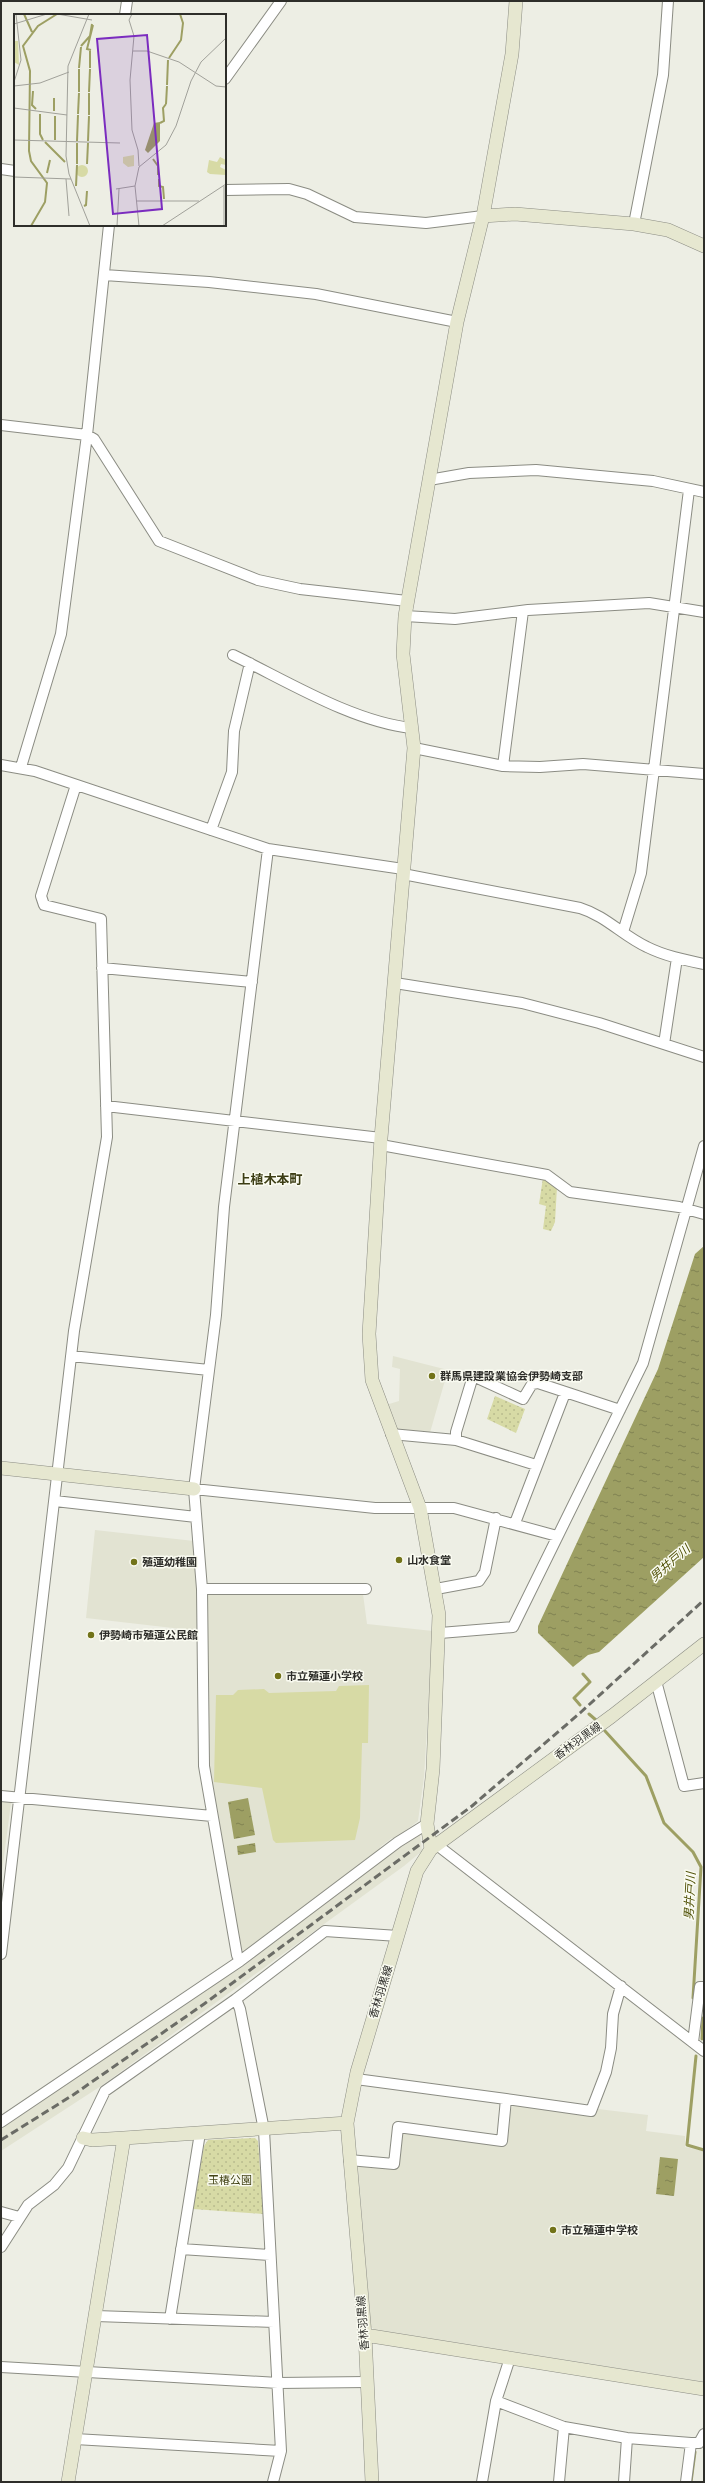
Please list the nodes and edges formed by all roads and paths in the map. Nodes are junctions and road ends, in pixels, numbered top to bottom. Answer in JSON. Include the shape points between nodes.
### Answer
{"nodes":[{"id":1,"x":127,"y":1,"type":"edge"},
{"id":2,"x":281,"y":1,"type":"edge"},
{"id":3,"x":516,"y":1,"type":"edge"},
{"id":4,"x":668,"y":1,"type":"edge"},
{"id":5,"x":125,"y":14,"type":"edge"},
{"id":6,"x":226,"y":78,"type":"edge"},
{"id":7,"x":1,"y":170,"type":"edge"},
{"id":8,"x":14,"y":171,"type":"edge"},
{"id":9,"x":226,"y":190,"type":"edge"},
{"id":10,"x":484,"y":216,"type":"junction"},
{"id":11,"x":634,"y":224,"type":"junction"},
{"id":12,"x":109,"y":226,"type":"edge"},
{"id":13,"x":704,"y":246,"type":"edge"},
{"id":14,"x":104,"y":275,"type":"junction"},
{"id":15,"x":456,"y":322,"type":"junction"},
{"id":16,"x":1,"y":425,"type":"edge"},
{"id":17,"x":87,"y":435,"type":"junction"},
{"id":18,"x":428,"y":480,"type":"junction"},
{"id":19,"x":688,"y":490,"type":"junction"},
{"id":20,"x":704,"y":492,"type":"edge"},
{"id":21,"x":407,"y":601,"type":"junction"},
{"id":22,"x":674,"y":606,"type":"junction"},
{"id":23,"x":523,"y":611,"type":"junction"},
{"id":24,"x":704,"y":612,"type":"edge"},
{"id":25,"x":405,"y":616,"type":"junction"},
{"id":26,"x":234,"y":655,"type":"dead end"},
{"id":27,"x":250,"y":663,"type":"junction"},
{"id":28,"x":412,"y":728,"type":"junction"},
{"id":29,"x":414,"y":748,"type":"junction"},
{"id":30,"x":1,"y":765,"type":"edge"},
{"id":31,"x":503,"y":766,"type":"junction"},
{"id":32,"x":21,"y":767,"type":"junction"},
{"id":33,"x":653,"y":769,"type":"junction"},
{"id":34,"x":704,"y":774,"type":"edge"},
{"id":35,"x":76,"y":785,"type":"junction"},
{"id":36,"x":211,"y":830,"type":"junction"},
{"id":37,"x":268,"y":849,"type":"junction"},
{"id":38,"x":403,"y":871,"type":"junction"},
{"id":39,"x":623,"y":932,"type":"junction"},
{"id":40,"x":677,"y":958,"type":"junction"},
{"id":41,"x":704,"y":964,"type":"edge"},
{"id":42,"x":102,"y":968,"type":"junction"},
{"id":43,"x":252,"y":982,"type":"junction"},
{"id":44,"x":394,"y":983,"type":"junction"},
{"id":45,"x":664,"y":1044,"type":"junction"},
{"id":46,"x":704,"y":1057,"type":"edge"},
{"id":47,"x":106,"y":1106,"type":"junction"},
{"id":48,"x":236,"y":1122,"type":"junction"},
{"id":49,"x":381,"y":1142,"type":"junction"},
{"id":50,"x":704,"y":1146,"type":"edge"},
{"id":51,"x":687,"y":1210,"type":"junction"},
{"id":52,"x":704,"y":1214,"type":"edge"},
{"id":53,"x":71,"y":1356,"type":"junction"},
{"id":54,"x":209,"y":1370,"type":"junction"},
{"id":55,"x":565,"y":1393,"type":"junction"},
{"id":56,"x":620,"y":1410,"type":"junction"},
{"id":57,"x":391,"y":1434,"type":"junction"},
{"id":58,"x":456,"y":1440,"type":"junction"},
{"id":59,"x":536,"y":1465,"type":"junction"},
{"id":60,"x":1,"y":1468,"type":"edge"},
{"id":61,"x":58,"y":1475,"type":"junction"},
{"id":62,"x":194,"y":1490,"type":"junction"},
{"id":63,"x":55,"y":1500,"type":"junction"},
{"id":64,"x":420,"y":1508,"type":"junction"},
{"id":65,"x":196,"y":1517,"type":"junction"},
{"id":66,"x":496,"y":1518,"type":"junction"},
{"id":67,"x":515,"y":1523,"type":"junction"},
{"id":68,"x":557,"y":1536,"type":"junction"},
{"id":69,"x":202,"y":1589,"type":"junction"},
{"id":70,"x":436,"y":1589,"type":"junction"},
{"id":71,"x":366,"y":1590,"type":"dead end"},
{"id":72,"x":440,"y":1633,"type":"junction"},
{"id":73,"x":704,"y":1644,"type":"edge"},
{"id":74,"x":656,"y":1681,"type":"junction"},
{"id":75,"x":704,"y":1783,"type":"edge"},
{"id":76,"x":1,"y":1796,"type":"edge"},
{"id":77,"x":21,"y":1798,"type":"junction"},
{"id":78,"x":212,"y":1816,"type":"junction"},
{"id":79,"x":427,"y":1824,"type":"junction"},
{"id":80,"x":434,"y":1847,"type":"junction"},
{"id":81,"x":398,"y":1936,"type":"junction"},
{"id":82,"x":1,"y":1954,"type":"edge"},
{"id":83,"x":240,"y":1961,"type":"junction"},
{"id":84,"x":621,"y":1986,"type":"junction"},
{"id":85,"x":704,"y":1987,"type":"edge"},
{"id":86,"x":236,"y":1999,"type":"junction"},
{"id":87,"x":693,"y":2042,"type":"junction"},
{"id":88,"x":704,"y":2050,"type":"edge"},
{"id":89,"x":356,"y":2079,"type":"junction"},
{"id":90,"x":506,"y":2099,"type":"junction"},
{"id":91,"x":1,"y":2122,"type":"edge"},
{"id":92,"x":347,"y":2123,"type":"junction"},
{"id":93,"x":264,"y":2130,"type":"junction"},
{"id":94,"x":200,"y":2133,"type":"junction"},
{"id":95,"x":83,"y":2138,"type":"junction"},
{"id":96,"x":124,"y":2138,"type":"junction"},
{"id":97,"x":349,"y":2160,"type":"junction"},
{"id":98,"x":1,"y":2212,"type":"edge"},
{"id":99,"x":19,"y":2217,"type":"junction"},
{"id":100,"x":1,"y":2247,"type":"edge"},
{"id":101,"x":181,"y":2249,"type":"junction"},
{"id":102,"x":270,"y":2255,"type":"junction"},
{"id":103,"x":96,"y":2316,"type":"junction"},
{"id":104,"x":170,"y":2318,"type":"junction"},
{"id":105,"x":274,"y":2322,"type":"junction"},
{"id":106,"x":365,"y":2336,"type":"junction"},
{"id":107,"x":510,"y":2358,"type":"junction"},
{"id":108,"x":1,"y":2367,"type":"edge"},
{"id":109,"x":87,"y":2373,"type":"junction"},
{"id":110,"x":367,"y":2382,"type":"junction"},
{"id":111,"x":278,"y":2383,"type":"junction"},
{"id":112,"x":704,"y":2389,"type":"edge"},
{"id":113,"x":496,"y":2401,"type":"junction"},
{"id":114,"x":564,"y":2427,"type":"junction"},
{"id":115,"x":704,"y":2434,"type":"edge"},
{"id":116,"x":627,"y":2438,"type":"junction"},
{"id":117,"x":75,"y":2439,"type":"junction"},
{"id":118,"x":691,"y":2443,"type":"junction"},
{"id":119,"x":281,"y":2451,"type":"junction"},
{"id":120,"x":68,"y":2482,"type":"edge"},
{"id":121,"x":273,"y":2482,"type":"edge"},
{"id":122,"x":372,"y":2482,"type":"edge"},
{"id":123,"x":482,"y":2482,"type":"edge"},
{"id":124,"x":559,"y":2482,"type":"edge"},
{"id":125,"x":624,"y":2482,"type":"edge"},
{"id":126,"x":686,"y":2482,"type":"edge"}],
"edges":[{"from":1,"to":5,"type":"street"},
{"from":2,"to":6,"type":"street"},
{"from":3,"to":10,"type":"street","via":[[512,54]]},
{"from":4,"to":11,"type":"street","via":[[663,75]]},
{"from":7,"to":8,"type":"street"},
{"from":9,"to":10,"type":"street","via":[[289,189],[307,194],[354,217],[426,223]]},
{"from":10,"to":11,"type":"street","via":[[516,214]]},
{"from":10,"to":15,"type":"street"},
{"from":11,"to":13,"type":"street","via":[[674,232]]},
{"from":12,"to":14,"type":"street"},
{"from":14,"to":15,"type":"street","via":[[209,282],[316,294]]},
{"from":14,"to":17,"type":"street"},
{"from":15,"to":18,"type":"street"},
{"from":16,"to":17,"type":"street"},
{"from":17,"to":21,"type":"street","via":[[94,439],[160,540],[258,580],[300,589]]},
{"from":17,"to":32,"type":"street","via":[[61,634]]},
{"from":18,"to":19,"type":"street","via":[[469,473],[536,470],[653,481]]},
{"from":18,"to":21,"type":"street"},
{"from":19,"to":20,"type":"street"},
{"from":19,"to":22,"type":"street"},
{"from":21,"to":25,"type":"street"},
{"from":22,"to":23,"type":"street","via":[[649,603]]},
{"from":22,"to":24,"type":"street"},
{"from":22,"to":33,"type":"street"},
{"from":23,"to":25,"type":"street","via":[[455,619]]},
{"from":23,"to":31,"type":"street"},
{"from":25,"to":28,"type":"street","via":[[403,654]]},
{"from":26,"to":27,"type":"street"},
{"from":27,"to":28,"type":"street","via":[[354,713],[396,726]]},
{"from":27,"to":36,"type":"street","via":[[234,731],[232,772]]},
{"from":28,"to":29,"type":"street"},
{"from":29,"to":31,"type":"street"},
{"from":29,"to":38,"type":"street"},
{"from":30,"to":32,"type":"street"},
{"from":31,"to":33,"type":"street","via":[[540,768],[583,764]]},
{"from":32,"to":35,"type":"street"},
{"from":33,"to":34,"type":"street"},
{"from":33,"to":39,"type":"street","via":[[641,873]]},
{"from":35,"to":36,"type":"street"},
{"from":35,"to":42,"type":"street","via":[[41,896],[44,905],[100,919]]},
{"from":36,"to":37,"type":"street"},
{"from":37,"to":38,"type":"street"},
{"from":37,"to":43,"type":"street"},
{"from":38,"to":39,"type":"street","via":[[580,908],[597,914]]},
{"from":38,"to":44,"type":"street"},
{"from":39,"to":40,"type":"street","via":[[647,947]]},
{"from":40,"to":41,"type":"street"},
{"from":40,"to":45,"type":"street"},
{"from":42,"to":43,"type":"street"},
{"from":42,"to":47,"type":"street"},
{"from":43,"to":48,"type":"street"},
{"from":44,"to":45,"type":"street","via":[[522,1003],[599,1023]]},
{"from":44,"to":49,"type":"street"},
{"from":45,"to":46,"type":"street"},
{"from":47,"to":48,"type":"street"},
{"from":47,"to":53,"type":"street","via":[[107,1137]]},
{"from":48,"to":49,"type":"street"},
{"from":48,"to":54,"type":"street","via":[[224,1207]]},
{"from":49,"to":51,"type":"street","via":[[547,1175],[570,1192]]},
{"from":49,"to":57,"type":"street","via":[[369,1334],[372,1380]]},
{"from":50,"to":51,"type":"street"},
{"from":51,"to":52,"type":"street"},
{"from":51,"to":56,"type":"street","via":[[643,1363]]},
{"from":53,"to":54,"type":"street"},
{"from":53,"to":61,"type":"street"},
{"from":54,"to":62,"type":"street"},
{"from":55,"to":56,"type":"street"},
{"from":55,"to":58,"type":"street","via":[[538,1383],[532,1384],[523,1399],[473,1376],[456,1432]]},
{"from":55,"to":59,"type":"street"},
{"from":56,"to":68,"type":"street"},
{"from":57,"to":58,"type":"street"},
{"from":57,"to":64,"type":"street"},
{"from":58,"to":59,"type":"street"},
{"from":59,"to":67,"type":"street"},
{"from":60,"to":61,"type":"street"},
{"from":61,"to":62,"type":"street"},
{"from":61,"to":63,"type":"street"},
{"from":62,"to":64,"type":"street","via":[[375,1508]]},
{"from":62,"to":65,"type":"street"},
{"from":63,"to":65,"type":"street"},
{"from":63,"to":77,"type":"street"},
{"from":64,"to":66,"type":"street","via":[[454,1508]]},
{"from":64,"to":70,"type":"street"},
{"from":65,"to":69,"type":"street"},
{"from":66,"to":67,"type":"street"},
{"from":66,"to":70,"type":"street","via":[[485,1572],[479,1581]]},
{"from":67,"to":68,"type":"street"},
{"from":68,"to":72,"type":"street","via":[[513,1627]]},
{"from":69,"to":71,"type":"street"},
{"from":69,"to":78,"type":"street","via":[[204,1766]]},
{"from":70,"to":72,"type":"street"},
{"from":72,"to":79,"type":"street","via":[[433,1769]]},
{"from":73,"to":74,"type":"street","name":"香林羽黒線"},
{"from":74,"to":75,"type":"street","via":[[684,1786]]},
{"from":74,"to":80,"type":"street","name":"香林羽黒線"},
{"from":76,"to":77,"type":"street"},
{"from":77,"to":78,"type":"street"},
{"from":77,"to":82,"type":"street"},
{"from":78,"to":83,"type":"street"},
{"from":79,"to":80,"type":"street"},
{"from":79,"to":83,"type":"street","via":[[398,1842]]},
{"from":80,"to":81,"type":"street","name":"香林羽黒線","via":[[417,1871]]},
{"from":80,"to":84,"type":"street"},
{"from":81,"to":86,"type":"street","via":[[325,1931]]},
{"from":81,"to":89,"type":"street","name":"香林羽黒線"},
{"from":83,"to":91,"type":"street"},
{"from":84,"to":87,"type":"street"},
{"from":84,"to":90,"type":"street","via":[[613,2014],[611,2048],[606,2072],[591,2111]]},
{"from":85,"to":87,"type":"street","via":[[700,1987]]},
{"from":86,"to":93,"type":"street"},
{"from":86,"to":95,"type":"street","via":[[105,2091]]},
{"from":87,"to":88,"type":"street"},
{"from":89,"to":90,"type":"street"},
{"from":89,"to":92,"type":"street","name":"香林羽黒線"},
{"from":90,"to":97,"type":"street","via":[[502,2141],[398,2127],[394,2164]]},
{"from":92,"to":93,"type":"street"},
{"from":92,"to":97,"type":"street","name":"香林羽黒線"},
{"from":93,"to":94,"type":"street"},
{"from":93,"to":102,"type":"street"},
{"from":94,"to":96,"type":"street"},
{"from":94,"to":101,"type":"street"},
{"from":95,"to":96,"type":"street"},
{"from":95,"to":99,"type":"street","via":[[62,2177],[28,2205]]},
{"from":96,"to":103,"type":"street"},
{"from":97,"to":106,"type":"street","name":"香林羽黒線"},
{"from":98,"to":99,"type":"street"},
{"from":99,"to":100,"type":"street"},
{"from":101,"to":102,"type":"street"},
{"from":101,"to":104,"type":"street"},
{"from":102,"to":105,"type":"street"},
{"from":103,"to":104,"type":"street"},
{"from":103,"to":109,"type":"street"},
{"from":104,"to":105,"type":"street"},
{"from":105,"to":111,"type":"street"},
{"from":106,"to":107,"type":"street"},
{"from":106,"to":110,"type":"street","name":"香林羽黒線"},
{"from":107,"to":112,"type":"street"},
{"from":107,"to":113,"type":"street"},
{"from":108,"to":109,"type":"street"},
{"from":109,"to":111,"type":"street"},
{"from":109,"to":117,"type":"street"},
{"from":110,"to":111,"type":"street"},
{"from":110,"to":122,"type":"street","name":"香林羽黒線"},
{"from":111,"to":119,"type":"street"},
{"from":113,"to":114,"type":"street"},
{"from":113,"to":123,"type":"street"},
{"from":114,"to":116,"type":"street"},
{"from":114,"to":124,"type":"street"},
{"from":115,"to":118,"type":"street","via":[[698,2443]]},
{"from":116,"to":118,"type":"street"},
{"from":116,"to":125,"type":"street"},
{"from":117,"to":119,"type":"street"},
{"from":117,"to":120,"type":"street"},
{"from":118,"to":126,"type":"street"},
{"from":119,"to":121,"type":"street"}]}
